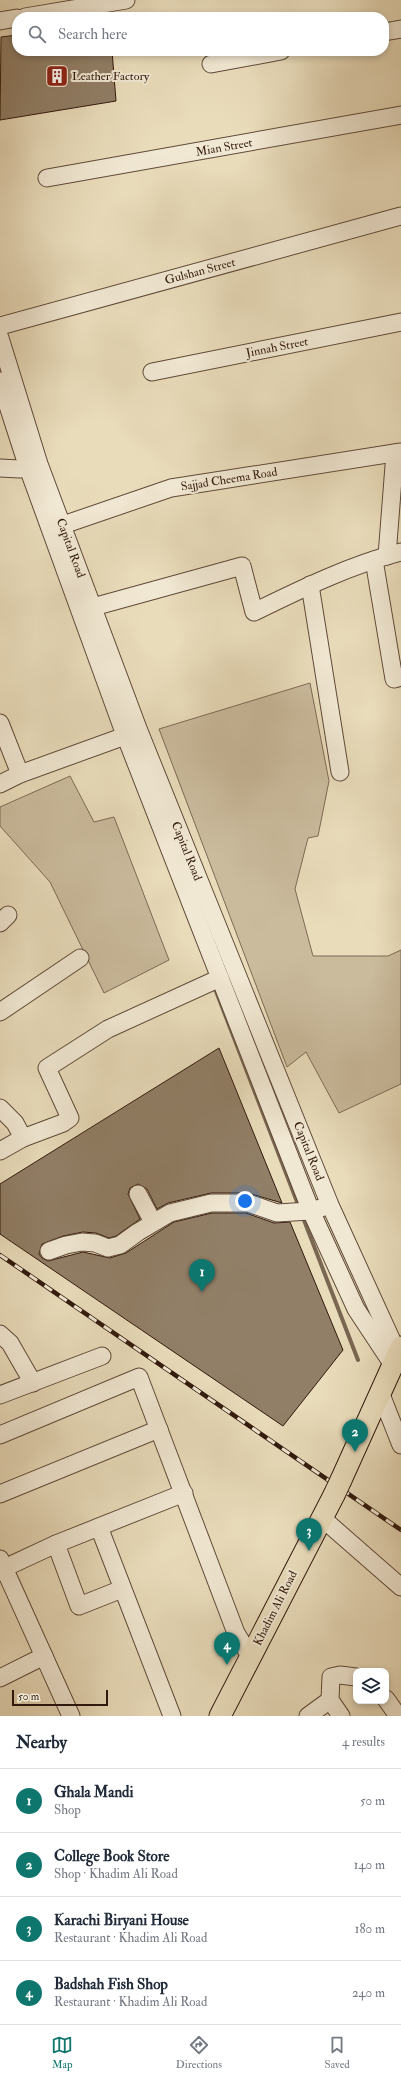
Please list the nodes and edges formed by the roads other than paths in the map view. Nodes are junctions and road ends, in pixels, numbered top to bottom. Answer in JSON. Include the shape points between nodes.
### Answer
{"nodes":[{"id":1,"x":126,"y":0,"type":"edge"},
{"id":2,"x":55,"y":12,"type":"edge"},
{"id":3,"x":12,"y":19,"type":"edge"},
{"id":4,"x":0,"y":21,"type":"edge"},
{"id":5,"x":401,"y":29,"type":"edge"},
{"id":6,"x":389,"y":31,"type":"edge"},
{"id":7,"x":254,"y":56,"type":"edge"},
{"id":8,"x":211,"y":64,"type":"dead end"},
{"id":9,"x":401,"y":115,"type":"edge"},
{"id":10,"x":48,"y":178,"type":"dead end"},
{"id":11,"x":401,"y":216,"type":"edge"},
{"id":12,"x":401,"y":322,"type":"edge"},
{"id":13,"x":0,"y":326,"type":"edge"},
{"id":14,"x":0,"y":338,"type":"edge"},
{"id":15,"x":152,"y":372,"type":"dead end"},
{"id":16,"x":0,"y":381,"type":"edge"},
{"id":17,"x":398,"y":452,"type":"edge"},
{"id":18,"x":28,"y":467,"type":"junction"},
{"id":19,"x":0,"y":468,"type":"edge"},
{"id":20,"x":53,"y":526,"type":"junction"},
{"id":21,"x":387,"y":556,"type":"edge"},
{"id":22,"x":310,"y":585,"type":"junction"},
{"id":23,"x":92,"y":607,"type":"junction"},
{"id":24,"x":401,"y":677,"type":"edge"},
{"id":25,"x":0,"y":723,"type":"edge"},
{"id":26,"x":132,"y":733,"type":"junction"},
{"id":27,"x":340,"y":772,"type":"dead end"},
{"id":28,"x":20,"y":774,"type":"junction"},
{"id":29,"x":0,"y":784,"type":"edge"},
{"id":30,"x":80,"y":958,"type":"dead end"},
{"id":31,"x":220,"y":978,"type":"junction"},
{"id":32,"x":0,"y":1012,"type":"edge"},
{"id":33,"x":0,"y":1108,"type":"edge"},
{"id":34,"x":23,"y":1138,"type":"junction"},
{"id":35,"x":0,"y":1152,"type":"edge"},
{"id":36,"x":138,"y":1194,"type":"dead end"},
{"id":37,"x":330,"y":1205,"type":"junction"},
{"id":38,"x":310,"y":1211,"type":"junction"},
{"id":39,"x":153,"y":1222,"type":"junction"},
{"id":40,"x":50,"y":1251,"type":"dead end"},
{"id":41,"x":0,"y":1334,"type":"edge"},
{"id":42,"x":397,"y":1355,"type":"edge"},
{"id":43,"x":102,"y":1356,"type":"dead end"},
{"id":44,"x":33,"y":1382,"type":"junction"},
{"id":45,"x":380,"y":1392,"type":"junction"},
{"id":46,"x":0,"y":1395,"type":"edge"},
{"id":47,"x":159,"y":1429,"type":"junction"},
{"id":48,"x":0,"y":1435,"type":"edge"},
{"id":49,"x":401,"y":1445,"type":"edge"},
{"id":50,"x":184,"y":1493,"type":"junction"},
{"id":51,"x":0,"y":1494,"type":"edge"},
{"id":52,"x":322,"y":1518,"type":"junction"},
{"id":53,"x":99,"y":1527,"type":"junction"},
{"id":54,"x":56,"y":1544,"type":"junction"},
{"id":55,"x":1,"y":1566,"type":"edge"},
{"id":56,"x":401,"y":1587,"type":"edge"},
{"id":57,"x":122,"y":1589,"type":"junction"},
{"id":58,"x":44,"y":1656,"type":"junction"},
{"id":59,"x":250,"y":1656,"type":"junction"},
{"id":60,"x":353,"y":1677,"type":"edge"},
{"id":61,"x":0,"y":1678,"type":"edge"},
{"id":62,"x":330,"y":1700,"type":"junction"},
{"id":63,"x":389,"y":1703,"type":"edge"},
{"id":64,"x":71,"y":1716,"type":"edge"},
{"id":65,"x":172,"y":1716,"type":"edge"},
{"id":66,"x":220,"y":1716,"type":"edge"},
{"id":67,"x":308,"y":1716,"type":"edge"},
{"id":68,"x":341,"y":1716,"type":"edge"},
{"id":69,"x":398,"y":1716,"type":"edge"}],
"edges":[{"from":1,"to":2,"type":"street"},
{"from":3,"to":4,"type":"street"},
{"from":5,"to":6,"type":"street"},
{"from":7,"to":8,"type":"street"},
{"from":9,"to":10,"type":"street","name":"Mian Street"},
{"from":11,"to":13,"type":"street","name":"Gulshan Street"},
{"from":12,"to":15,"type":"street","name":"Jinnah Street"},
{"from":14,"to":18,"type":"street","name":"Capital Road"},
{"from":16,"to":18,"type":"street"},
{"from":17,"to":20,"type":"street","name":"Sajjad Cheema Road","via":[[171,488]]},
{"from":17,"to":21,"type":"street"},
{"from":18,"to":19,"type":"street"},
{"from":18,"to":20,"type":"street","name":"Capital Road"},
{"from":20,"to":23,"type":"street","name":"Capital Road"},
{"from":20,"to":26,"type":"street"},
{"from":21,"to":22,"type":"street"},
{"from":21,"to":24,"type":"street","via":[[394,678]]},
{"from":22,"to":23,"type":"street","via":[[254,612],[242,566]]},
{"from":22,"to":27,"type":"street"},
{"from":23,"to":26,"type":"street","name":"Capital Road"},
{"from":25,"to":28,"type":"street"},
{"from":26,"to":28,"type":"street"},
{"from":26,"to":31,"type":"street"},
{"from":26,"to":37,"type":"street","name":"Capital Road"},
{"from":28,"to":29,"type":"street"},
{"from":30,"to":32,"type":"street"},
{"from":31,"to":34,"type":"street","via":[[108,1029],[47,1068],[70,1118]]},
{"from":31,"to":38,"type":"street"},
{"from":33,"to":34,"type":"street","via":[[15,1123]]},
{"from":34,"to":35,"type":"street"},
{"from":36,"to":39,"type":"street"},
{"from":37,"to":38,"type":"street"},
{"from":37,"to":42,"type":"street","name":"Capital Road"},
{"from":38,"to":39,"type":"street","via":[[277,1213],[248,1203],[211,1203],[170,1213]]},
{"from":38,"to":42,"type":"street","via":[[356,1309]]},
{"from":39,"to":40,"type":"street","via":[[120,1246],[108,1248],[82,1242]]},
{"from":41,"to":44,"type":"street","via":[[10,1343]]},
{"from":42,"to":45,"type":"main road","name":"Khadim Ali Road"},
{"from":43,"to":44,"type":"street"},
{"from":44,"to":46,"type":"street"},
{"from":45,"to":49,"type":"street"},
{"from":45,"to":52,"type":"main road","name":"Khadim Ali Road"},
{"from":47,"to":48,"type":"street","via":[[139,1377]]},
{"from":47,"to":50,"type":"street"},
{"from":47,"to":51,"type":"street"},
{"from":50,"to":53,"type":"street"},
{"from":50,"to":59,"type":"street","via":[[236,1633]]},
{"from":52,"to":56,"type":"street"},
{"from":52,"to":59,"type":"main road","name":"Khadim Ali Road"},
{"from":53,"to":54,"type":"street"},
{"from":53,"to":57,"type":"street"},
{"from":54,"to":55,"type":"street"},
{"from":54,"to":57,"type":"street","via":[[79,1606]]},
{"from":55,"to":58,"type":"street"},
{"from":57,"to":65,"type":"street"},
{"from":58,"to":61,"type":"street"},
{"from":58,"to":64,"type":"street"},
{"from":59,"to":66,"type":"main road","name":"Khadim Ali Road"},
{"from":60,"to":62,"type":"street","via":[[340,1675],[331,1678]]},
{"from":62,"to":67,"type":"street"},
{"from":62,"to":68,"type":"street"},
{"from":63,"to":69,"type":"street"}]}
